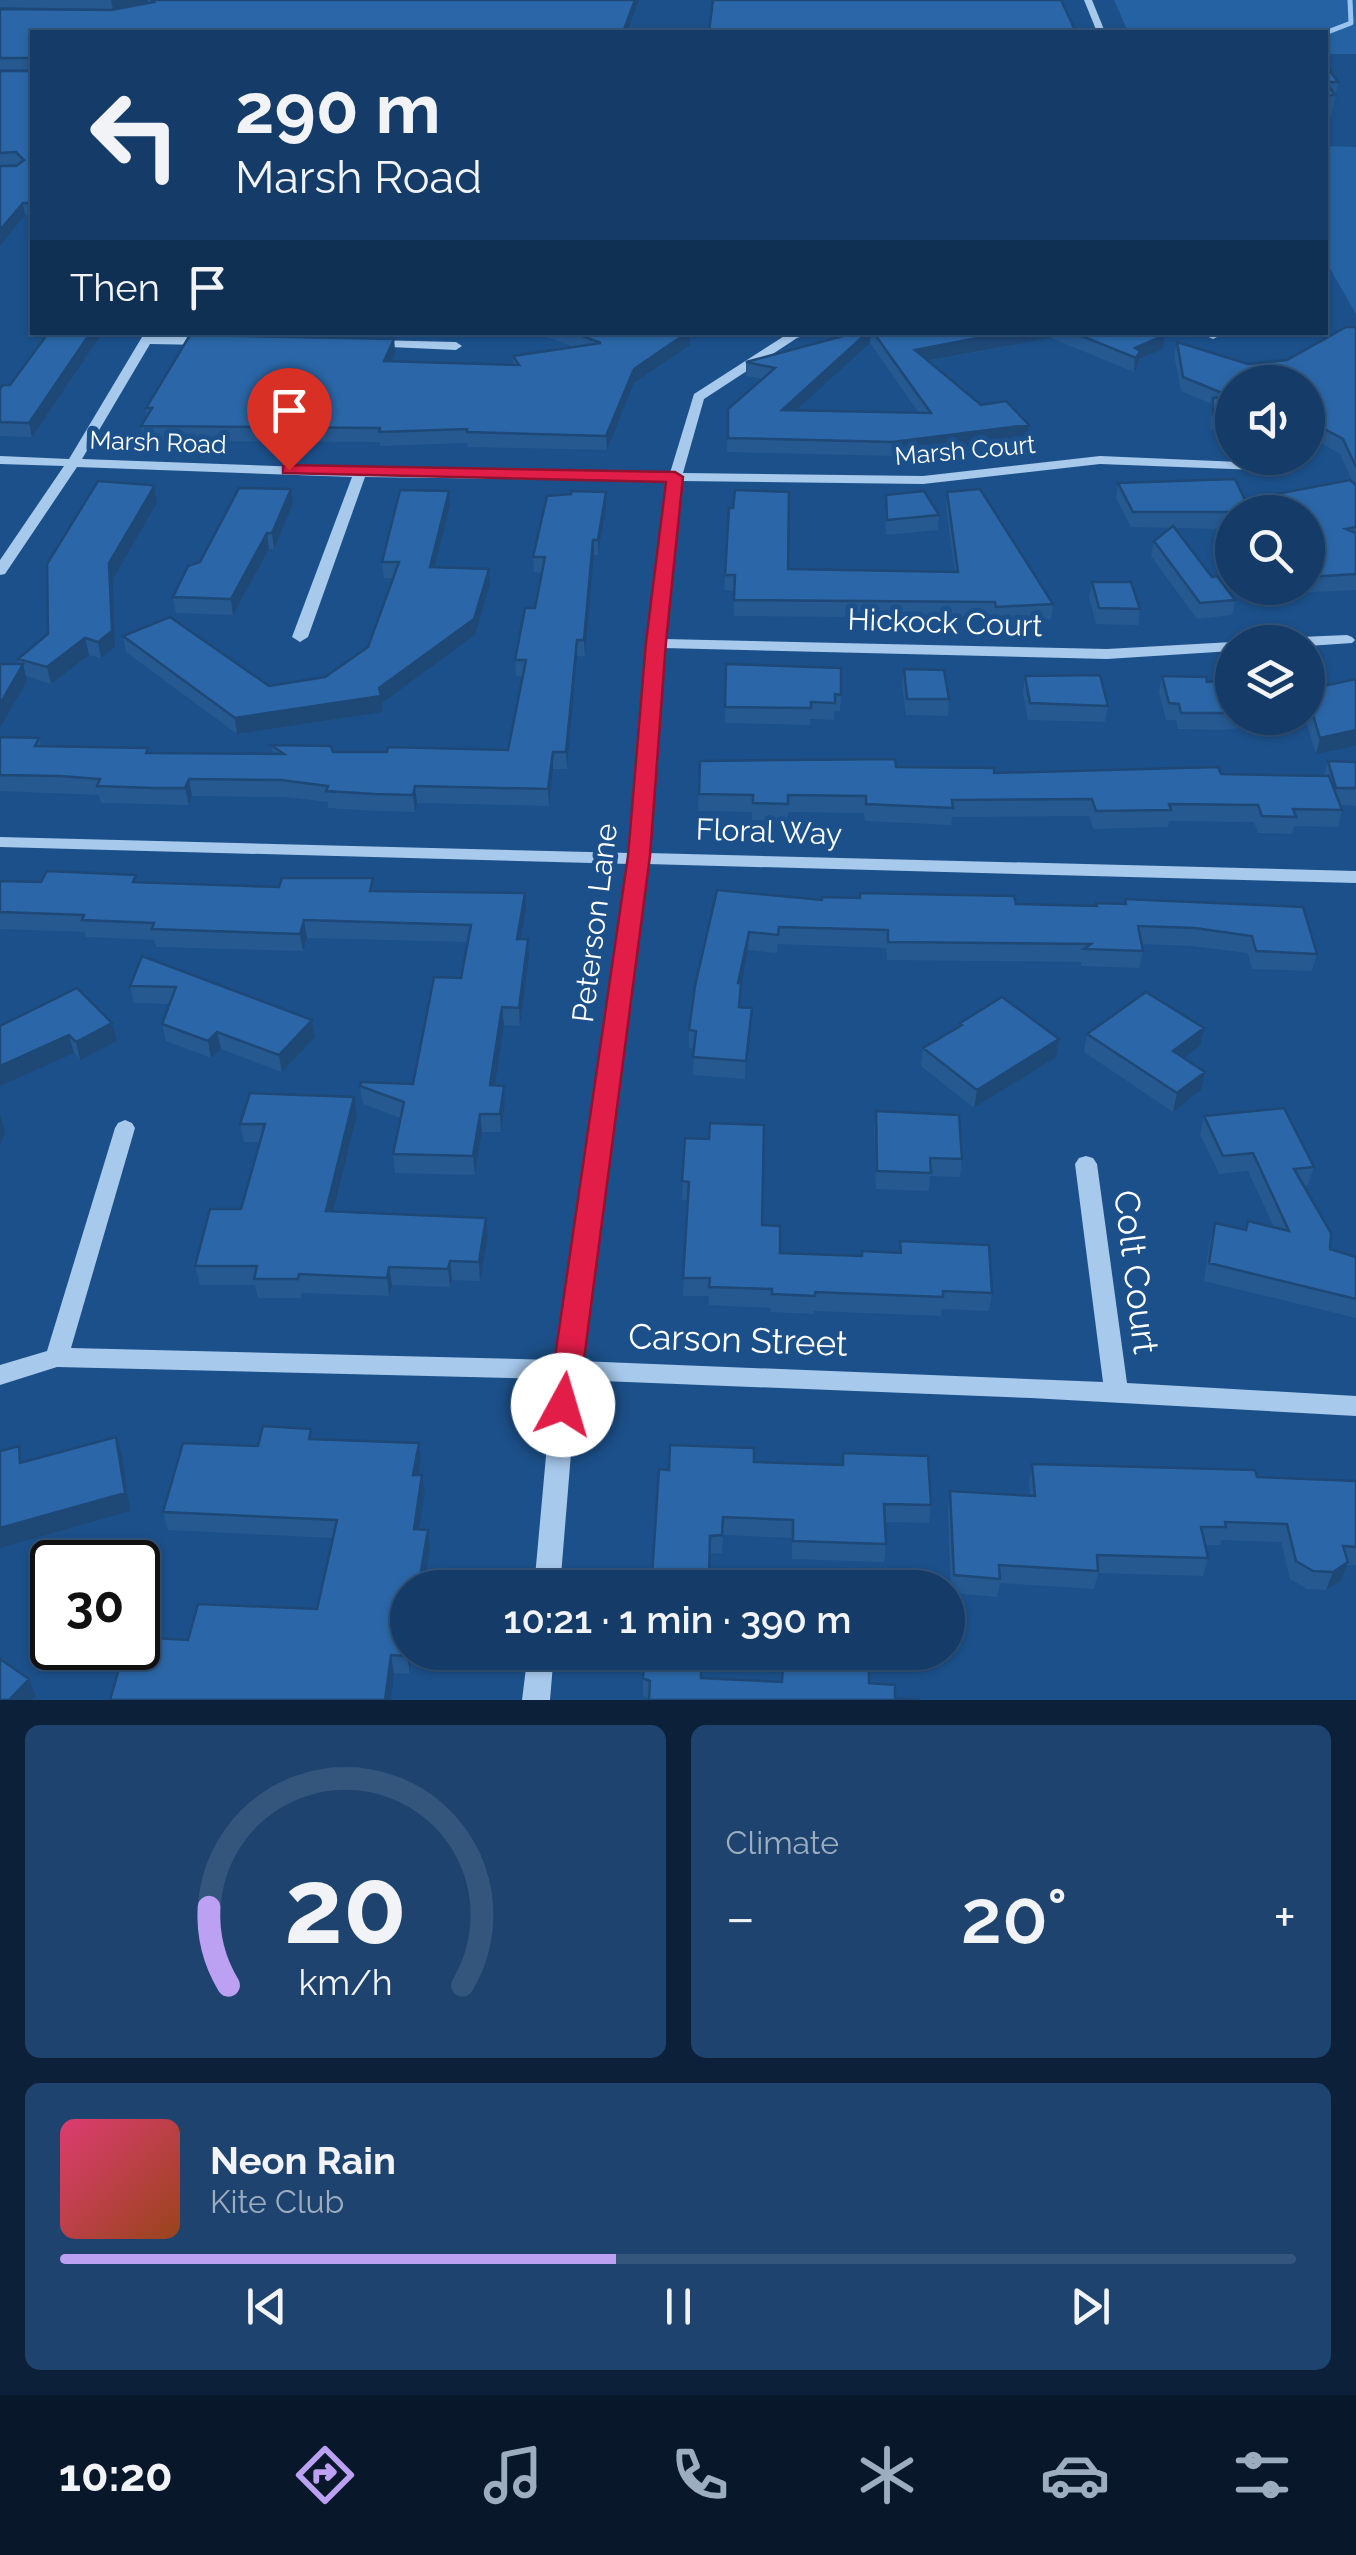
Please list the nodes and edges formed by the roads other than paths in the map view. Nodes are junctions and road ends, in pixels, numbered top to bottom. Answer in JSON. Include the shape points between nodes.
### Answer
{"nodes":[{"id":1,"x":1088,"y":0,"type":"edge"},
{"id":2,"x":1100,"y":30,"type":"edge"},
{"id":3,"x":798,"y":335,"type":"edge"},
{"id":4,"x":148,"y":336,"type":"edge"},
{"id":5,"x":224,"y":341,"type":"edge"},
{"id":6,"x":360,"y":344,"type":"edge"},
{"id":7,"x":456,"y":346,"type":"dead end"},
{"id":8,"x":0,"y":460,"type":"edge"},
{"id":9,"x":74,"y":461,"type":"junction"},
{"id":10,"x":1215,"y":464,"type":"edge"},
{"id":11,"x":360,"y":473,"type":"junction"},
{"id":12,"x":675,"y":477,"type":"junction"},
{"id":13,"x":0,"y":571,"type":"edge"},
{"id":14,"x":300,"y":637,"type":"dead end"},
{"id":15,"x":1347,"y":640,"type":"dead end"},
{"id":16,"x":1325,"y":641,"type":"edge"},
{"id":17,"x":656,"y":642,"type":"junction"},
{"id":18,"x":1215,"y":648,"type":"edge"},
{"id":19,"x":0,"y":842,"type":"edge"},
{"id":20,"x":639,"y":856,"type":"junction"},
{"id":21,"x":1356,"y":877,"type":"edge"},
{"id":22,"x":125,"y":1128,"type":"dead end"},
{"id":23,"x":1086,"y":1164,"type":"dead end"},
{"id":24,"x":57,"y":1356,"type":"junction"},
{"id":25,"x":566,"y":1368,"type":"junction"},
{"id":26,"x":0,"y":1375,"type":"edge"},
{"id":27,"x":1116,"y":1390,"type":"junction"},
{"id":28,"x":1356,"y":1406,"type":"edge"},
{"id":29,"x":548,"y":1570,"type":"edge"},
{"id":30,"x":539,"y":1670,"type":"edge"},
{"id":31,"x":536,"y":1700,"type":"edge"}],
"edges":[{"from":1,"to":2,"type":"street"},
{"from":3,"to":12,"type":"street","name":"Peterson Lane","via":[[698,397]]},
{"from":4,"to":5,"type":"street"},
{"from":4,"to":9,"type":"street"},
{"from":6,"to":7,"type":"street"},
{"from":8,"to":9,"type":"street","name":"Marsh Road"},
{"from":9,"to":11,"type":"street","name":"Marsh Road"},
{"from":9,"to":13,"type":"street"},
{"from":10,"to":12,"type":"street","name":"Marsh Court","via":[[1100,460],[923,480]]},
{"from":11,"to":12,"type":"street","name":"Marsh Road"},
{"from":11,"to":14,"type":"street"},
{"from":12,"to":17,"type":"street","name":"Peterson Lane"},
{"from":15,"to":16,"type":"street"},
{"from":17,"to":18,"type":"street","name":"Hickock Court","via":[[1107,654]]},
{"from":17,"to":20,"type":"street","name":"Peterson Lane"},
{"from":19,"to":20,"type":"street","name":"Floral Way"},
{"from":20,"to":21,"type":"street","name":"Floral Way"},
{"from":20,"to":25,"type":"street","name":"Peterson Lane"},
{"from":22,"to":24,"type":"street"},
{"from":23,"to":27,"type":"street","name":"Colt Court"},
{"from":24,"to":25,"type":"street","name":"Carson Street"},
{"from":24,"to":26,"type":"street","name":"Carson Street"},
{"from":25,"to":27,"type":"street","name":"Carson Street"},
{"from":25,"to":29,"type":"street","name":"Peterson Lane"},
{"from":27,"to":28,"type":"street","name":"Carson Street"},
{"from":30,"to":31,"type":"street"}]}
